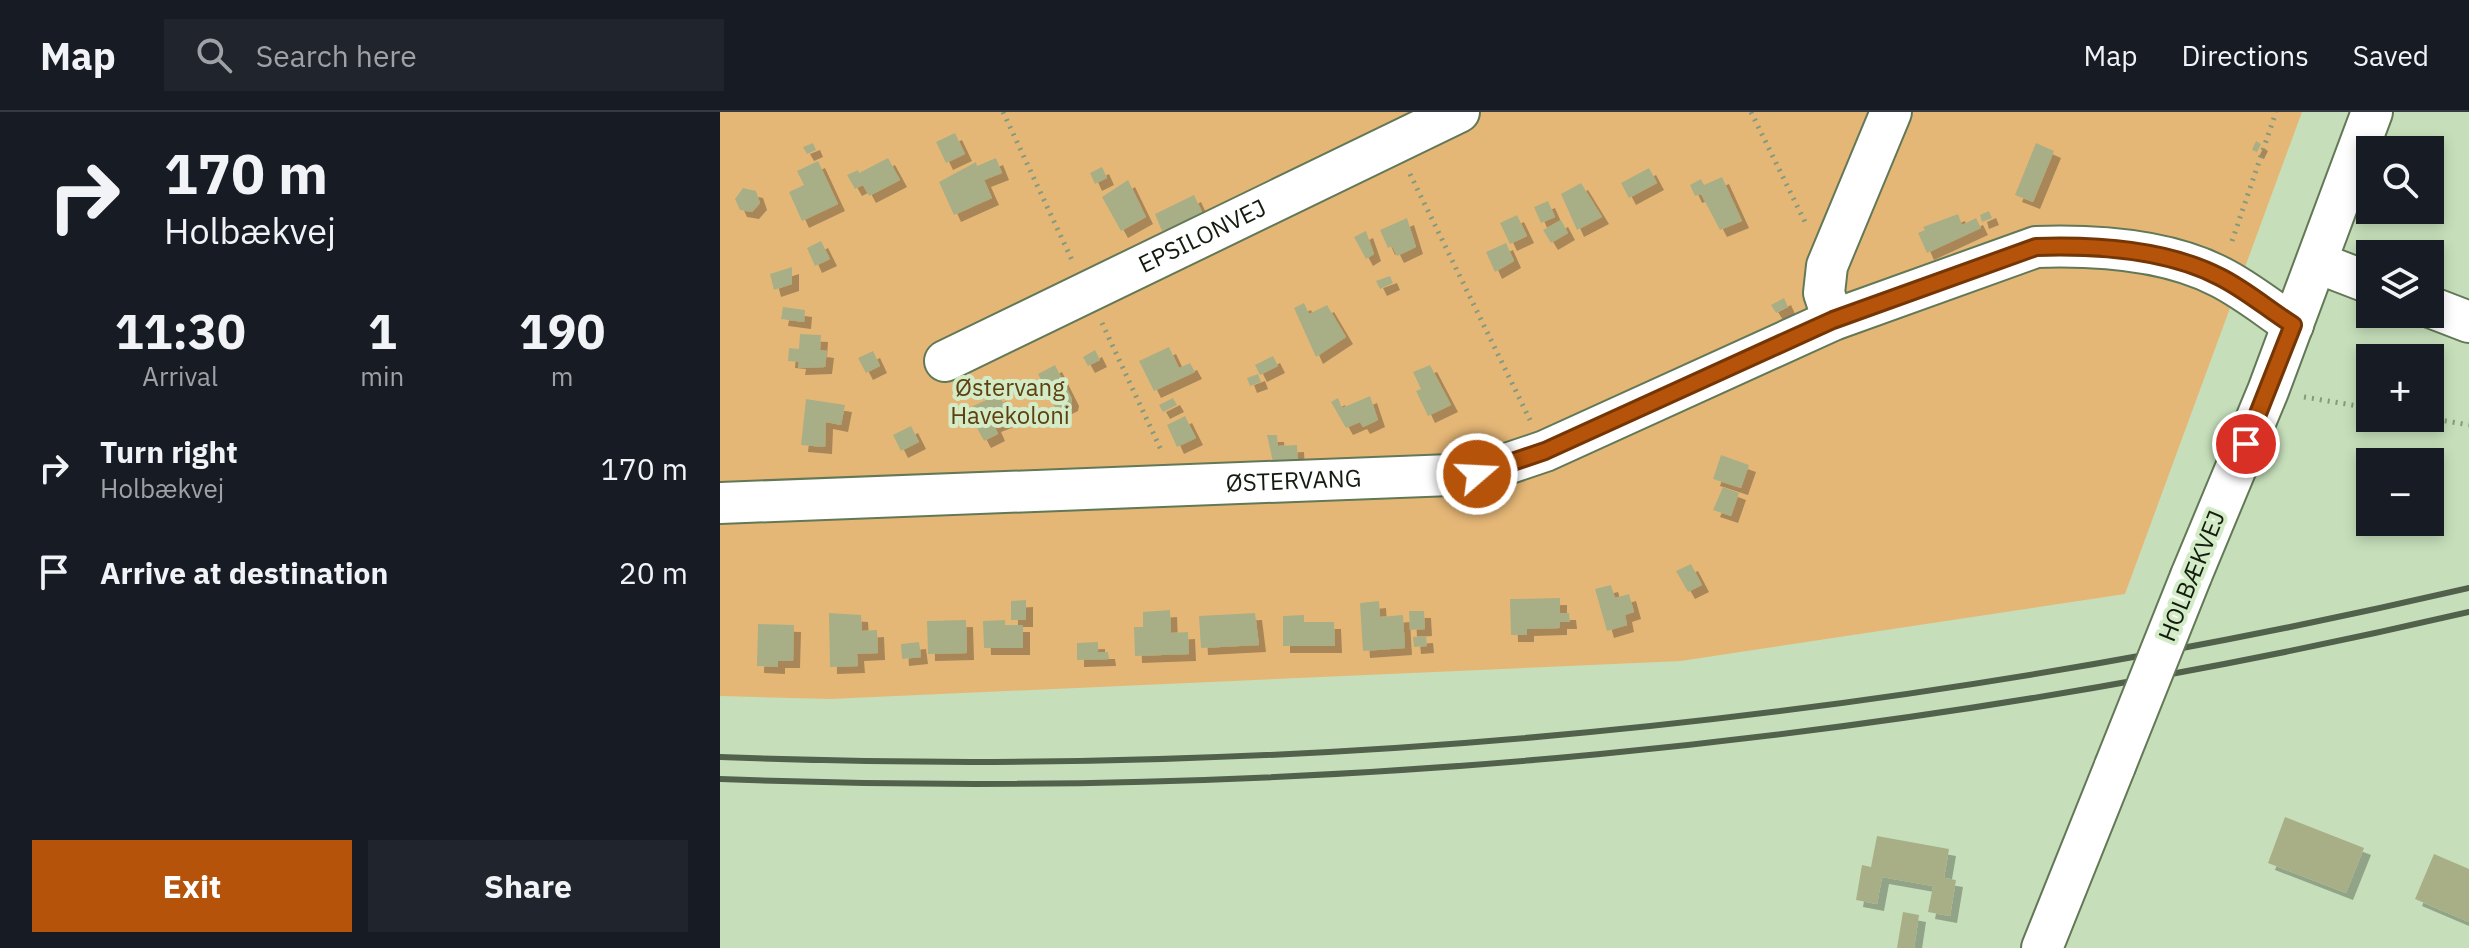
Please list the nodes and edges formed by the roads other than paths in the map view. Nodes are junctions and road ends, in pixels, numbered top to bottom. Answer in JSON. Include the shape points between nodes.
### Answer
{"nodes":[{"id":1,"x":1459,"y":112,"type":"edge"},
{"id":2,"x":1891,"y":112,"type":"edge"},
{"id":3,"x":2372,"y":112,"type":"edge"},
{"id":4,"x":2318,"y":263,"type":"junction"},
{"id":5,"x":2356,"y":278,"type":"edge"},
{"id":6,"x":2444,"y":312,"type":"edge"},
{"id":7,"x":1833,"y":320,"type":"junction"},
{"id":8,"x":2469,"y":322,"type":"edge"},
{"id":9,"x":2293,"y":325,"type":"junction"},
{"id":10,"x":945,"y":361,"type":"dead end"},
{"id":11,"x":720,"y":503,"type":"edge"},
{"id":12,"x":2042,"y":948,"type":"edge"}],
"edges":[{"from":1,"to":10,"type":"street","name":"EPSILONVEJ"},
{"from":2,"to":7,"type":"street","via":[[1827,266],[1824,293]]},
{"from":3,"to":4,"type":"street","name":"HOLBÆKVEJ"},
{"from":4,"to":5,"type":"street"},
{"from":4,"to":9,"type":"street","name":"HOLBÆKVEJ"},
{"from":6,"to":8,"type":"street"},
{"from":7,"to":9,"type":"street","name":"ØSTERVANG","via":[[2036,247],[2070,246],[2155,255],[2220,276]]},
{"from":7,"to":11,"type":"street","name":"ØSTERVANG","via":[[1545,451],[1477,474]]},
{"from":9,"to":12,"type":"street","name":"HOLBÆKVEJ","bridge":true}]}
